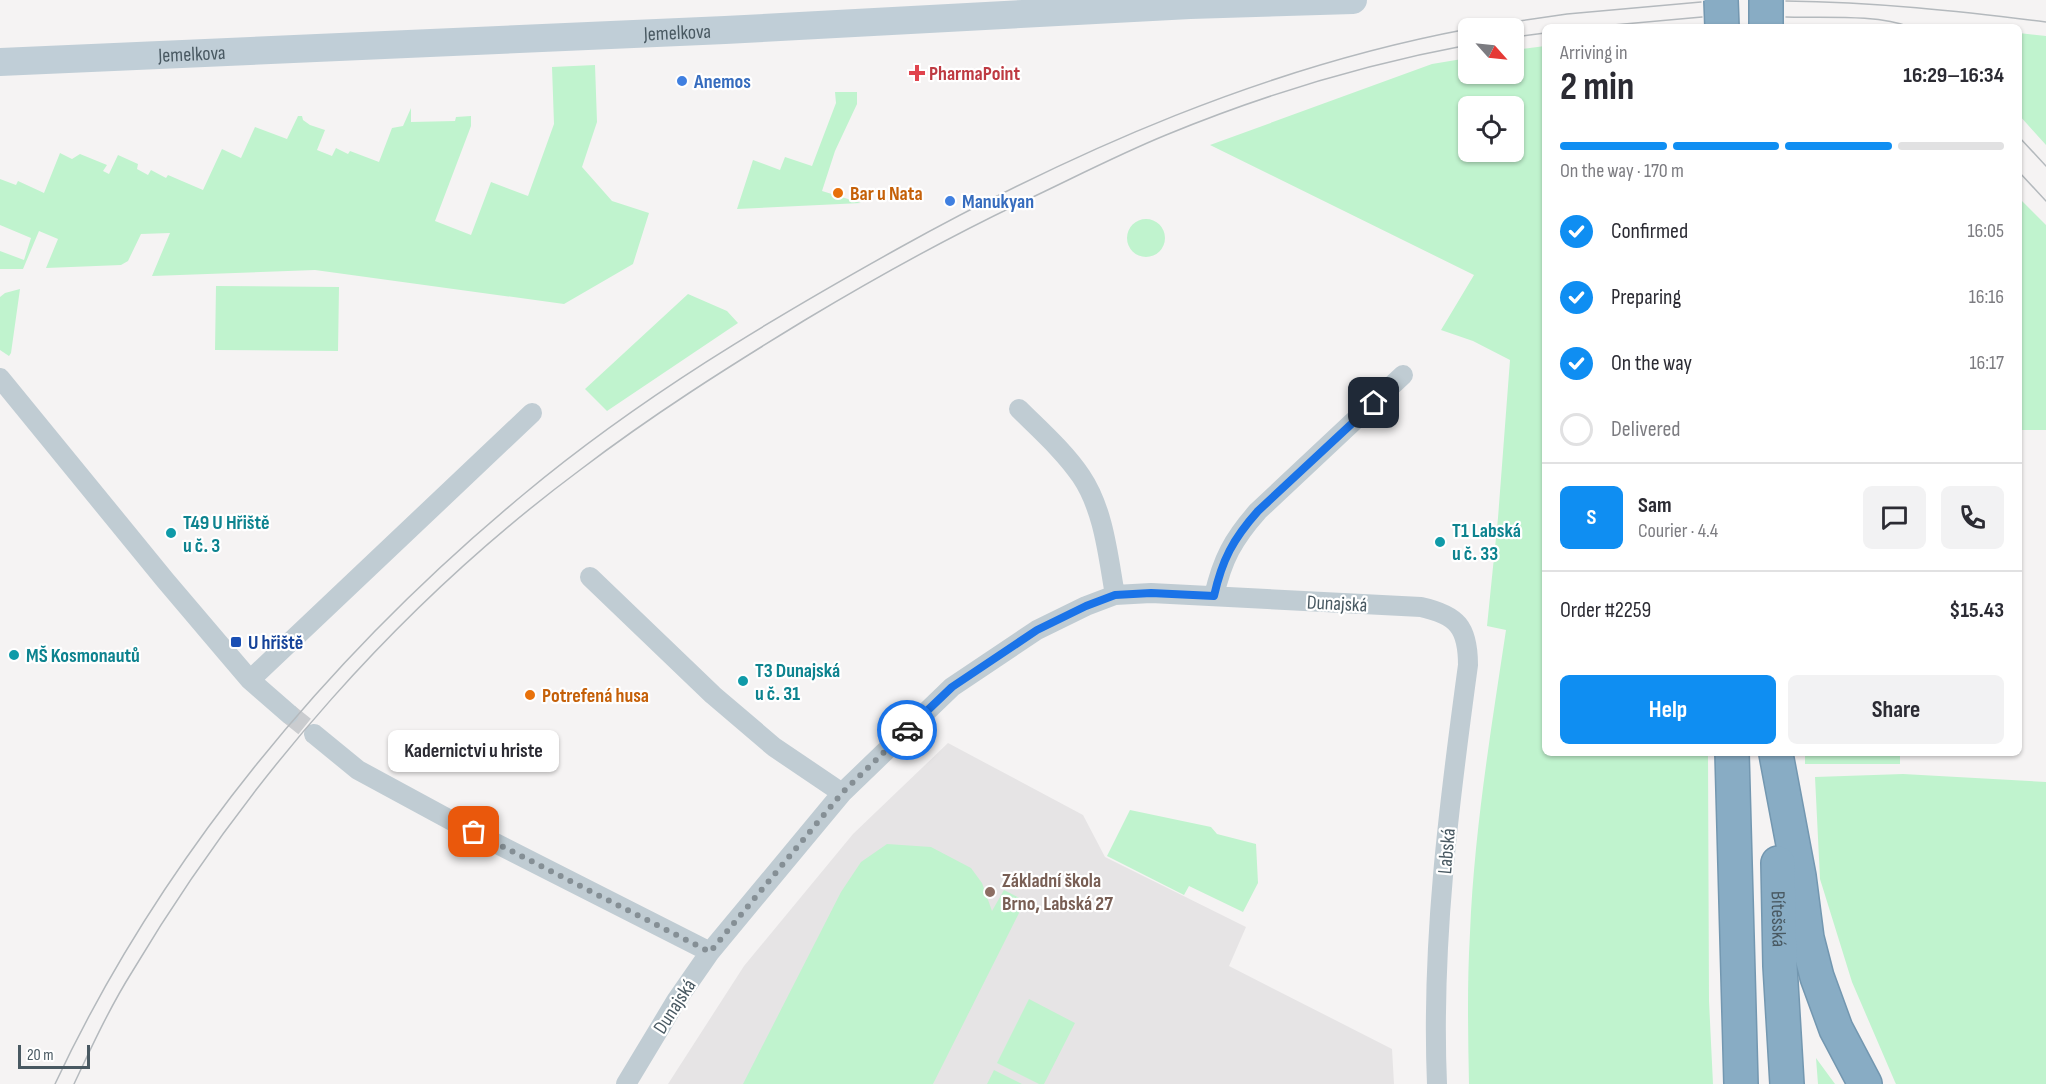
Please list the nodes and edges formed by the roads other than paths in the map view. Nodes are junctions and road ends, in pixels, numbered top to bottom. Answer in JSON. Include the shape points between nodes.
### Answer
{"nodes":[{"id":1,"x":1353,"y":0,"type":"edge"},
{"id":2,"x":1721,"y":0,"type":"edge"},
{"id":3,"x":1766,"y":0,"type":"edge"},
{"id":4,"x":1190,"y":2,"type":"edge"},
{"id":5,"x":1722,"y":24,"type":"edge"},
{"id":6,"x":1766,"y":24,"type":"edge"},
{"id":7,"x":0,"y":62,"type":"edge"},
{"id":8,"x":1403,"y":375,"type":"dead end"},
{"id":9,"x":0,"y":378,"type":"edge"},
{"id":10,"x":1019,"y":409,"type":"dead end"},
{"id":11,"x":532,"y":414,"type":"dead end"},
{"id":12,"x":590,"y":577,"type":"dead end"},
{"id":13,"x":1115,"y":595,"type":"junction"},
{"id":14,"x":1214,"y":596,"type":"junction"},
{"id":15,"x":1458,"y":622,"type":"joint"},
{"id":16,"x":250,"y":680,"type":"junction"},
{"id":17,"x":289,"y":714,"type":"tunnel mouth"},
{"id":18,"x":314,"y":734,"type":"tunnel mouth"},
{"id":19,"x":1732,"y":756,"type":"edge"},
{"id":20,"x":1776,"y":756,"type":"edge"},
{"id":21,"x":1777,"y":756,"type":"edge"},
{"id":22,"x":842,"y":793,"type":"junction"},
{"id":23,"x":710,"y":952,"type":"junction"},
{"id":24,"x":626,"y":1084,"type":"edge"},
{"id":25,"x":1437,"y":1084,"type":"edge"},
{"id":26,"x":1742,"y":1084,"type":"edge"},
{"id":27,"x":1786,"y":1084,"type":"edge"},
{"id":28,"x":1865,"y":1084,"type":"edge"}],
"edges":[{"from":1,"to":4,"type":"street","name":"Jemelkova"},
{"from":2,"to":5,"type":"highway","bridge":true},
{"from":3,"to":6,"type":"highway","bridge":true},
{"from":4,"to":7,"type":"street","name":"Jemelkova","via":[[725,30]]},
{"from":8,"to":14,"type":"street","via":[[1243,527],[1225,557]]},
{"from":9,"to":16,"type":"street"},
{"from":10,"to":13,"type":"street","via":[[1067,458],[1093,498]]},
{"from":11,"to":16,"type":"street"},
{"from":12,"to":22,"type":"street","via":[[713,695],[774,747]]},
{"from":13,"to":14,"type":"street","name":"Dunajská"},
{"from":13,"to":22,"type":"street","name":"Dunajská","via":[[1037,630],[952,687]]},
{"from":14,"to":15,"type":"street","name":"Dunajská","via":[[1421,607],[1437,610]]},
{"from":15,"to":25,"type":"street","name":"Labská","via":[[1468,646],[1468,665],[1446,837],[1438,942]]},
{"from":16,"to":17,"type":"street"},
{"from":18,"to":23,"type":"street","via":[[358,770]]},
{"from":19,"to":26,"type":"highway"},
{"from":20,"to":27,"type":"highway","name":"Bítešská"},
{"from":21,"to":28,"type":"highway","via":[[1817,976],[1836,1029]]},
{"from":22,"to":23,"type":"street","name":"Dunajská"},
{"from":23,"to":24,"type":"street","name":"Dunajská"}]}
